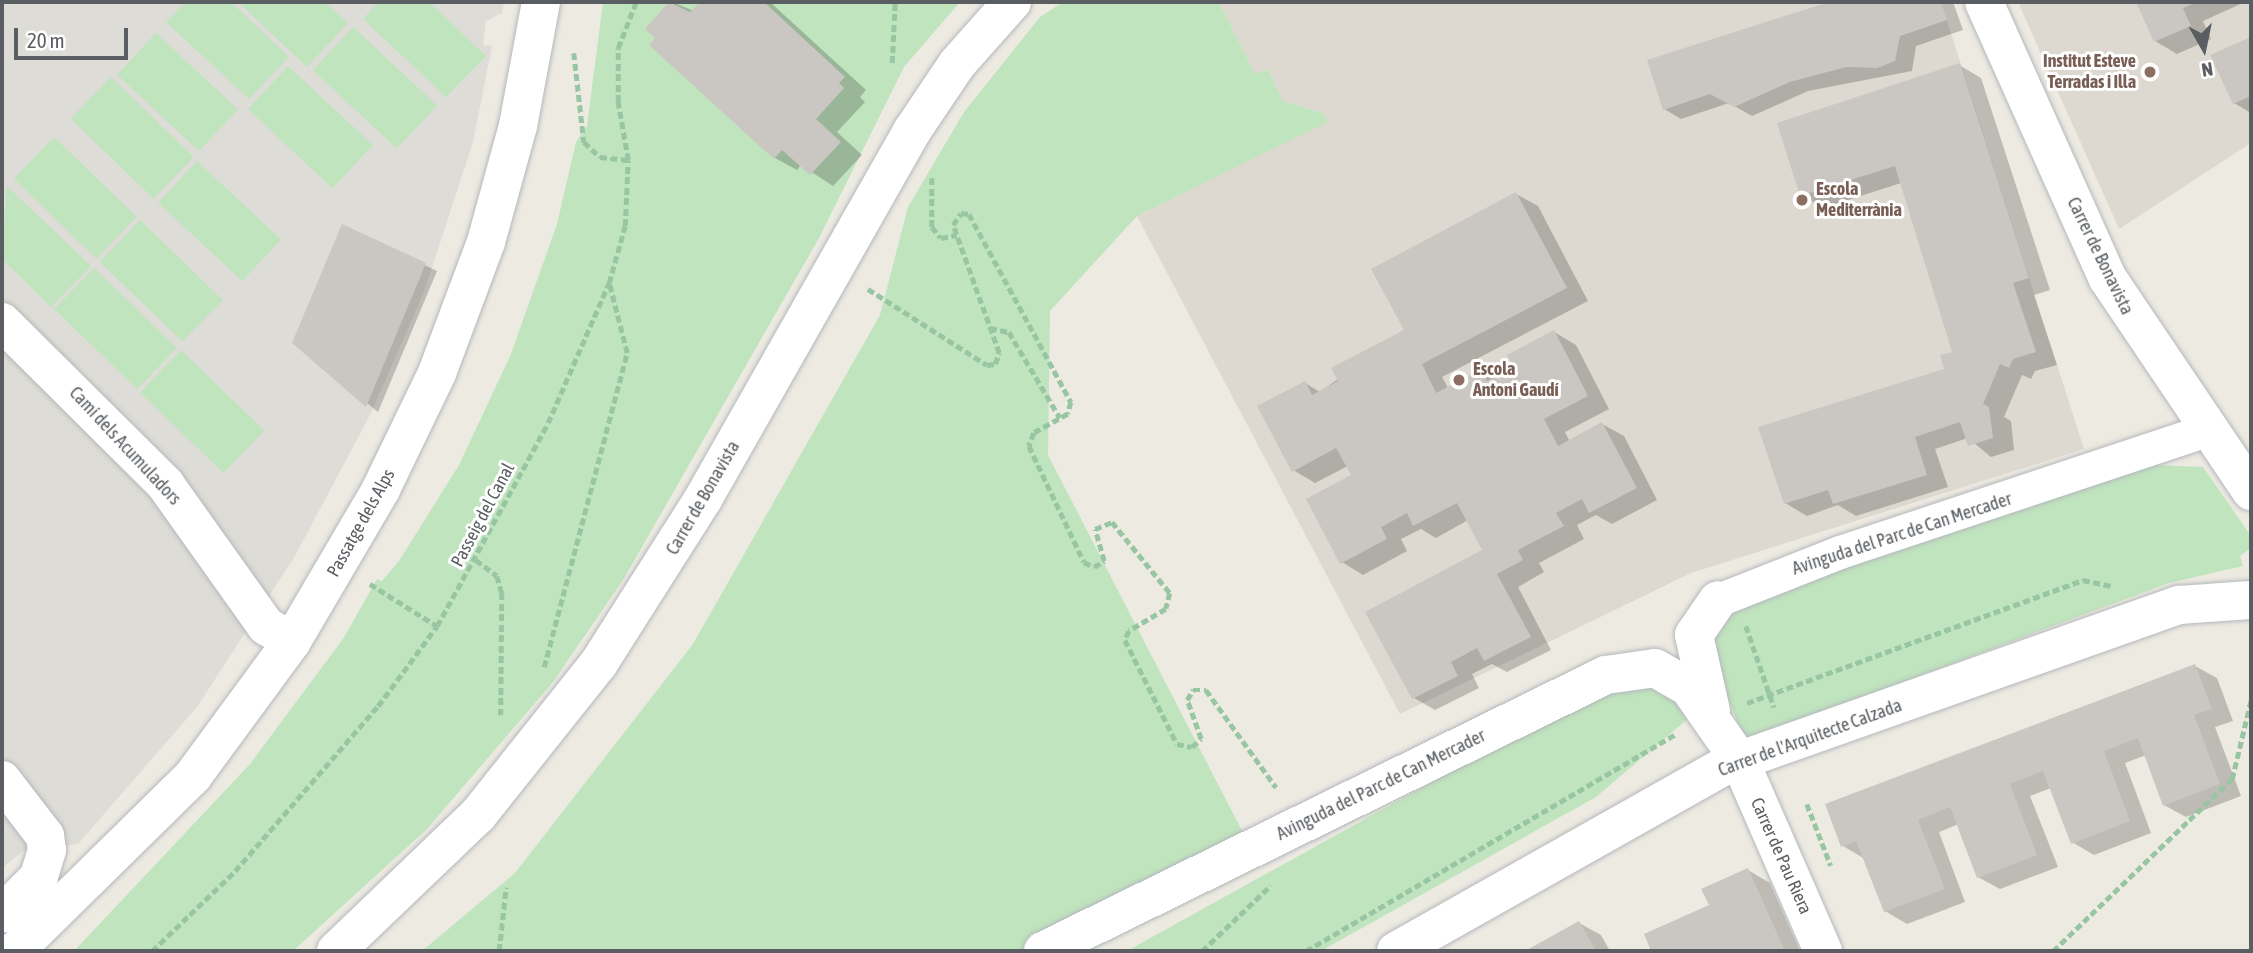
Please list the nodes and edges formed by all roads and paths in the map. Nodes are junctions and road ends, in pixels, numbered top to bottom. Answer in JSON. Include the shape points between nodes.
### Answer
{"nodes":[{"id":1,"x":541,"y":2,"type":"edge"},
{"id":2,"x":636,"y":2,"type":"edge"},
{"id":3,"x":895,"y":2,"type":"edge"},
{"id":4,"x":1012,"y":2,"type":"edge"},
{"id":5,"x":1984,"y":2,"type":"edge"},
{"id":6,"x":574,"y":53,"type":"dead end"},
{"id":7,"x":892,"y":63,"type":"dead end"},
{"id":8,"x":628,"y":160,"type":"junction"},
{"id":9,"x":932,"y":170,"type":"dead end"},
{"id":10,"x":957,"y":235,"type":"junction"},
{"id":11,"x":609,"y":283,"type":"junction"},
{"id":12,"x":868,"y":289,"type":"dead end"},
{"id":13,"x":2,"y":322,"type":"edge"},
{"id":14,"x":990,"y":328,"type":"junction"},
{"id":15,"x":1060,"y":418,"type":"junction"},
{"id":16,"x":2207,"y":430,"type":"junction"},
{"id":17,"x":2251,"y":491,"type":"edge"},
{"id":18,"x":476,"y":560,"type":"junction"},
{"id":19,"x":366,"y":582,"type":"dead end"},
{"id":20,"x":2121,"y":588,"type":"dead end"},
{"id":21,"x":2251,"y":600,"type":"edge"},
{"id":22,"x":1731,"y":609,"type":"junction"},
{"id":23,"x":437,"y":626,"type":"junction"},
{"id":24,"x":292,"y":641,"type":"junction"},
{"id":25,"x":541,"y":677,"type":"dead end"},
{"id":26,"x":1770,"y":694,"type":"junction"},
{"id":27,"x":2251,"y":700,"type":"edge"},
{"id":28,"x":500,"y":715,"type":"dead end"},
{"id":29,"x":1709,"y":718,"type":"junction"},
{"id":30,"x":1778,"y":720,"type":"dead end"},
{"id":31,"x":1740,"y":761,"type":"junction"},
{"id":32,"x":2,"y":780,"type":"edge"},
{"id":33,"x":1276,"y":787,"type":"dead end"},
{"id":34,"x":1275,"y":882,"type":"dead end"},
{"id":35,"x":506,"y":887,"type":"dead end"},
{"id":36,"x":2,"y":915,"type":"edge"},
{"id":37,"x":15,"y":951,"type":"edge"},
{"id":38,"x":152,"y":951,"type":"edge"},
{"id":39,"x":336,"y":951,"type":"edge"},
{"id":40,"x":499,"y":951,"type":"edge"},
{"id":41,"x":1044,"y":951,"type":"edge"},
{"id":42,"x":1202,"y":951,"type":"edge"},
{"id":43,"x":1306,"y":951,"type":"edge"},
{"id":44,"x":1396,"y":951,"type":"edge"},
{"id":45,"x":1823,"y":951,"type":"edge"},
{"id":46,"x":2053,"y":951,"type":"edge"}],
"edges":[{"from":1,"to":24,"type":"street","name":"Passatge dels Alps","via":[[499,200],[459,317],[382,489]]},
{"from":2,"to":8,"type":"path","name":"Passeig del Canal","via":[[618,48],[618,102]]},
{"from":3,"to":7,"type":"path"},
{"from":4,"to":39,"type":"street","name":"Carrer de Bonavista","via":[[957,64],[912,131],[704,499],[600,663],[478,815]]},
{"from":5,"to":16,"type":"street","name":"Carrer de Bonavista","via":[[2108,279]]},
{"from":6,"to":8,"type":"path","via":[[584,142],[600,157]]},
{"from":8,"to":11,"type":"path","name":"Passeig del Canal","via":[[625,226]]},
{"from":9,"to":10,"type":"path","via":[[932,228],[941,238]]},
{"from":10,"to":14,"type":"path"},
{"from":10,"to":15,"type":"path","via":[[954,220],[970,214],[1071,402]]},
{"from":11,"to":18,"type":"path","name":"Passeig del Canal","via":[[548,423]]},
{"from":11,"to":25,"type":"path","via":[[627,353]]},
{"from":12,"to":14,"type":"path","via":[[987,365],[999,357]]},
{"from":13,"to":24,"type":"street","name":"Camí dels Acumuladors","via":[[165,484],[267,626]]},
{"from":14,"to":15,"type":"path","via":[[1009,332]]},
{"from":15,"to":33,"type":"path","via":[[1034,433],[1030,453],[1084,562],[1094,567],[1104,561],[1095,528],[1112,522],[1170,593],[1166,609],[1125,640],[1177,744],[1192,747],[1201,739],[1187,701],[1193,690],[1206,690]]},
{"from":16,"to":17,"type":"street","name":"Carrer de Bonavista"},
{"from":16,"to":22,"type":"street","name":"Avinguda del Parc de Can Mercader"},
{"from":18,"to":23,"type":"path","name":"Passeig del Canal"},
{"from":18,"to":28,"type":"path","via":[[497,576],[502,593]]},
{"from":19,"to":23,"type":"path"},
{"from":20,"to":26,"type":"path","via":[[2083,580]]},
{"from":21,"to":31,"type":"street","name":"Carrer de l'Arquitecte Calzada","via":[[2208,598],[2168,608]]},
{"from":22,"to":26,"type":"path","name":"Carrer de l'Arquitecte Calzada"},
{"from":22,"to":29,"type":"street","name":"Avinguda del Parc de Can Mercader","via":[[1694,635]]},
{"from":23,"to":38,"type":"path","name":"Passeig del Canal","via":[[378,706],[234,871]]},
{"from":24,"to":37,"type":"street","name":"Passatge dels Alps","via":[[193,776]]},
{"from":26,"to":29,"type":"path"},
{"from":26,"to":30,"type":"path","name":"Carrer de l'Arquitecte Calzada"},
{"from":27,"to":46,"type":"path","via":[[2232,779]]},
{"from":29,"to":31,"type":"street","name":"Avinguda del Parc de Can Mercader"},
{"from":29,"to":41,"type":"street","name":"Avinguda del Parc de Can Mercader","via":[[1674,676],[1655,668],[1606,675]]},
{"from":29,"to":43,"type":"path"},
{"from":31,"to":44,"type":"street","name":"Carrer de l'Arquitecte Calzada"},
{"from":31,"to":45,"type":"street","name":"Carrer de Pau Riera"},
{"from":32,"to":36,"type":"street","via":[[45,836],[47,850],[39,877]]},
{"from":34,"to":42,"type":"path"},
{"from":35,"to":40,"type":"path"}]}
